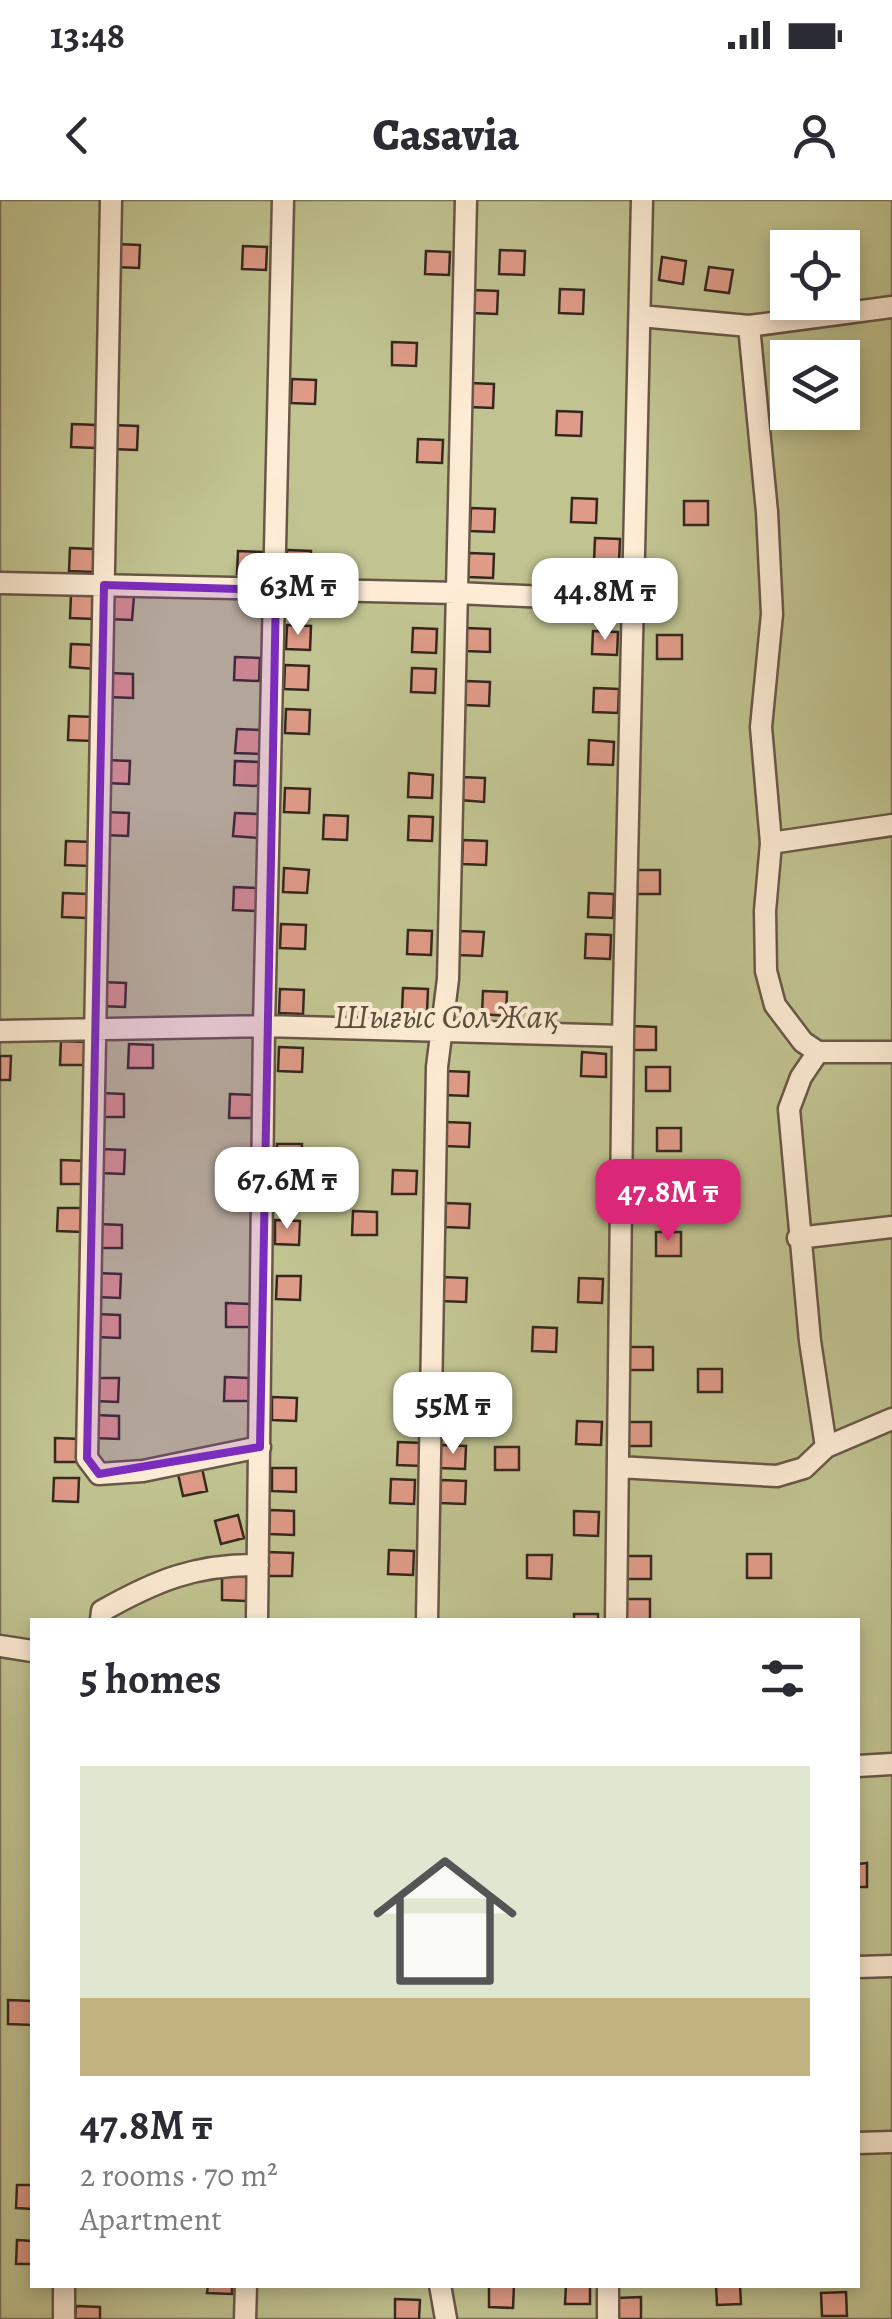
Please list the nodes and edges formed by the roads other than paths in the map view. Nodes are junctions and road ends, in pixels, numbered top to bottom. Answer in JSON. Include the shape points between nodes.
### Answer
{"nodes":[{"id":1,"x":111,"y":200,"type":"edge"},
{"id":2,"x":283,"y":200,"type":"edge"},
{"id":3,"x":466,"y":200,"type":"edge"},
{"id":4,"x":642,"y":200,"type":"edge"},
{"id":5,"x":892,"y":308,"type":"edge"},
{"id":6,"x":640,"y":316,"type":"junction"},
{"id":7,"x":749,"y":326,"type":"junction"},
{"id":8,"x":0,"y":582,"type":"edge"},
{"id":9,"x":104,"y":585,"type":"junction"},
{"id":10,"x":276,"y":590,"type":"junction"},
{"id":11,"x":456,"y":593,"type":"junction"},
{"id":12,"x":634,"y":601,"type":"junction"},
{"id":13,"x":892,"y":826,"type":"edge"},
{"id":14,"x":771,"y":843,"type":"junction"},
{"id":15,"x":95,"y":1026,"type":"junction"},
{"id":16,"x":264,"y":1026,"type":"junction"},
{"id":17,"x":0,"y":1031,"type":"edge"},
{"id":18,"x":442,"y":1031,"type":"junction"},
{"id":19,"x":623,"y":1036,"type":"junction"},
{"id":20,"x":818,"y":1052,"type":"junction"},
{"id":21,"x":892,"y":1052,"type":"edge"},
{"id":22,"x":892,"y":1226,"type":"edge"},
{"id":23,"x":798,"y":1238,"type":"junction"},
{"id":24,"x":892,"y":1420,"type":"edge"},
{"id":25,"x":826,"y":1447,"type":"junction"},
{"id":26,"x":260,"y":1448,"type":"junction"},
{"id":27,"x":618,"y":1467,"type":"junction"},
{"id":28,"x":258,"y":1565,"type":"junction"},
{"id":29,"x":99,"y":1617,"type":"edge"},
{"id":30,"x":257,"y":1618,"type":"edge"},
{"id":31,"x":427,"y":1618,"type":"edge"},
{"id":32,"x":616,"y":1618,"type":"edge"},
{"id":33,"x":0,"y":1646,"type":"edge"},
{"id":34,"x":30,"y":1651,"type":"edge"},
{"id":35,"x":892,"y":1764,"type":"edge"},
{"id":36,"x":860,"y":1766,"type":"edge"},
{"id":37,"x":892,"y":1966,"type":"edge"},
{"id":38,"x":860,"y":1967,"type":"edge"},
{"id":39,"x":892,"y":2142,"type":"edge"},
{"id":40,"x":860,"y":2143,"type":"edge"},
{"id":41,"x":64,"y":2288,"type":"edge"},
{"id":42,"x":246,"y":2288,"type":"edge"},
{"id":43,"x":441,"y":2288,"type":"edge"},
{"id":44,"x":608,"y":2288,"type":"edge"},
{"id":45,"x":64,"y":2319,"type":"edge"},
{"id":46,"x":245,"y":2319,"type":"edge"},
{"id":47,"x":446,"y":2319,"type":"edge"},
{"id":48,"x":608,"y":2319,"type":"edge"}],
"edges":[{"from":1,"to":9,"type":"street"},
{"from":2,"to":10,"type":"street"},
{"from":3,"to":11,"type":"street"},
{"from":4,"to":6,"type":"street"},
{"from":5,"to":7,"type":"street"},
{"from":6,"to":7,"type":"street"},
{"from":6,"to":12,"type":"street"},
{"from":7,"to":14,"type":"street","via":[[772,614],[761,727]]},
{"from":8,"to":9,"type":"street"},
{"from":9,"to":10,"type":"street"},
{"from":9,"to":15,"type":"street"},
{"from":10,"to":11,"type":"street"},
{"from":10,"to":16,"type":"street"},
{"from":11,"to":12,"type":"street"},
{"from":11,"to":18,"type":"street"},
{"from":12,"to":19,"type":"street"},
{"from":13,"to":14,"type":"street"},
{"from":14,"to":20,"type":"street","via":[[766,970],[775,1005]]},
{"from":15,"to":16,"type":"street"},
{"from":15,"to":17,"type":"street"},
{"from":15,"to":26,"type":"street","via":[[87,1458],[99,1474]]},
{"from":16,"to":18,"type":"street"},
{"from":16,"to":26,"type":"street"},
{"from":18,"to":19,"type":"street"},
{"from":18,"to":31,"type":"street"},
{"from":19,"to":27,"type":"street"},
{"from":20,"to":21,"type":"street"},
{"from":20,"to":23,"type":"street","via":[[789,1109]]},
{"from":22,"to":23,"type":"street"},
{"from":23,"to":25,"type":"street"},
{"from":24,"to":25,"type":"street"},
{"from":25,"to":27,"type":"street","via":[[804,1468],[777,1476]]},
{"from":26,"to":28,"type":"street"},
{"from":27,"to":32,"type":"street"},
{"from":28,"to":29,"type":"street","via":[[190,1571],[143,1588]]},
{"from":28,"to":30,"type":"street"},
{"from":33,"to":34,"type":"street"},
{"from":35,"to":36,"type":"street"},
{"from":37,"to":38,"type":"street"},
{"from":39,"to":40,"type":"street"},
{"from":41,"to":45,"type":"street"},
{"from":42,"to":46,"type":"street"},
{"from":43,"to":47,"type":"street"},
{"from":44,"to":48,"type":"street"}]}
